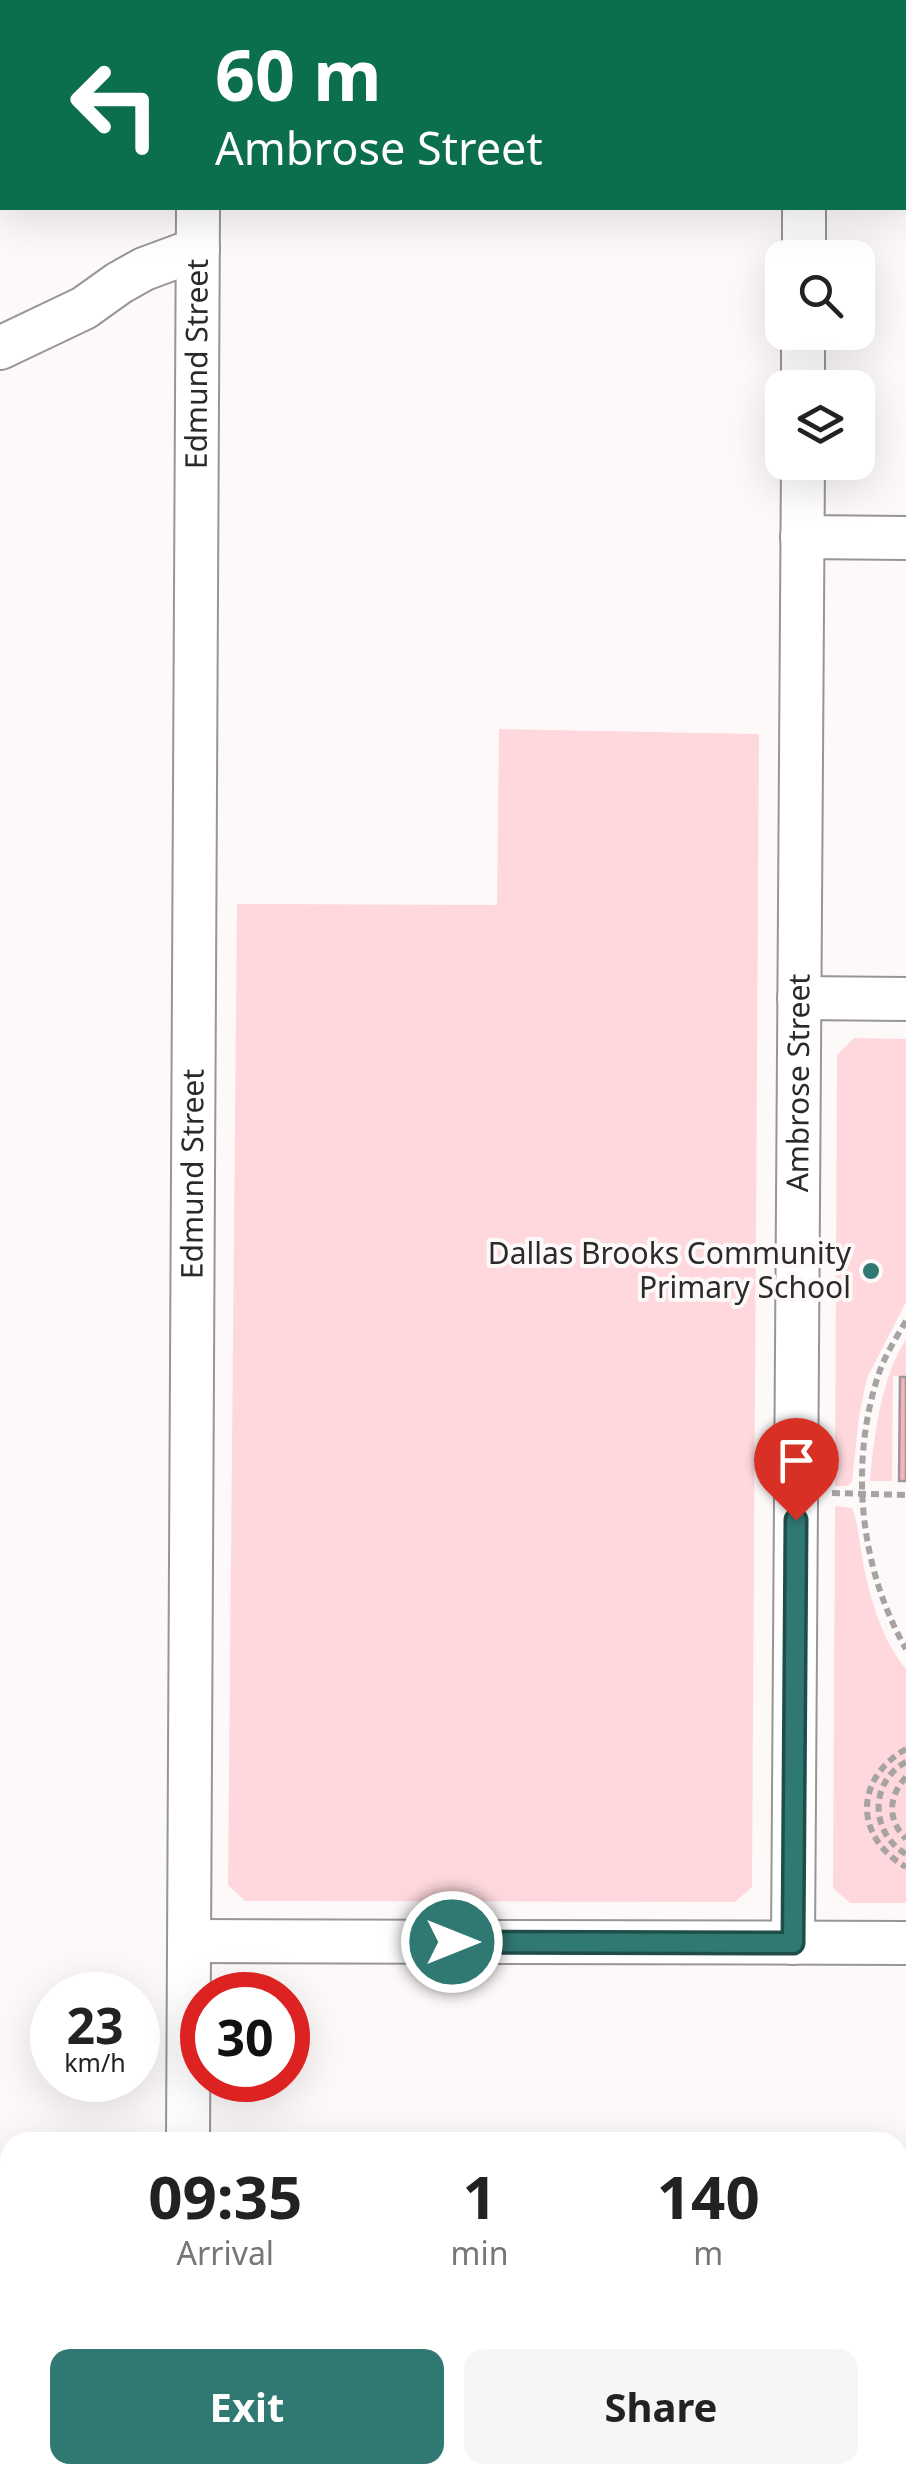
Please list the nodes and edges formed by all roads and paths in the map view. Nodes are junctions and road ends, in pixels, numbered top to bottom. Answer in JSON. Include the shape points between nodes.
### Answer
{"nodes":[{"id":1,"x":804,"y":210,"type":"edge"},
{"id":2,"x":198,"y":228,"type":"edge"},
{"id":3,"x":804,"y":240,"type":"edge"},
{"id":4,"x":197,"y":292,"type":"junction"},
{"id":5,"x":84,"y":308,"type":"junction"},
{"id":6,"x":0,"y":348,"type":"edge"},
{"id":7,"x":803,"y":480,"type":"edge"},
{"id":8,"x":802,"y":537,"type":"junction"},
{"id":9,"x":906,"y":538,"type":"edge"},
{"id":10,"x":799,"y":998,"type":"junction"},
{"id":11,"x":906,"y":999,"type":"edge"},
{"id":12,"x":906,"y":1321,"type":"edge"},
{"id":13,"x":796,"y":1481,"type":"junction"},
{"id":14,"x":862,"y":1495,"type":"junction"},
{"id":15,"x":906,"y":1495,"type":"edge"},
{"id":16,"x":906,"y":1649,"type":"edge"},
{"id":17,"x":906,"y":1749,"type":"edge"},
{"id":18,"x":906,"y":1762,"type":"edge"},
{"id":19,"x":906,"y":1777,"type":"edge"},
{"id":20,"x":880,"y":1792,"type":"junction"},
{"id":21,"x":893,"y":1798,"type":"junction"},
{"id":22,"x":867,"y":1807,"type":"junction"},
{"id":23,"x":879,"y":1807,"type":"junction"},
{"id":24,"x":893,"y":1818,"type":"junction"},
{"id":25,"x":880,"y":1822,"type":"junction"},
{"id":26,"x":905,"y":1835,"type":"edge"},
{"id":27,"x":906,"y":1854,"type":"edge"},
{"id":28,"x":906,"y":1867,"type":"edge"},
{"id":29,"x":189,"y":1941,"type":"junction"},
{"id":30,"x":793,"y":1943,"type":"junction"},
{"id":31,"x":906,"y":1944,"type":"edge"},
{"id":32,"x":188,"y":2132,"type":"edge"}],
"edges":[{"from":1,"to":3,"type":"street"},
{"from":2,"to":4,"type":"street","name":"Edmund Street"},
{"from":2,"to":5,"type":"street"},
{"from":4,"to":5,"type":"street"},
{"from":4,"to":29,"type":"street","name":"Edmund Street"},
{"from":5,"to":6,"type":"street"},
{"from":7,"to":8,"type":"street","name":"Ambrose Street"},
{"from":8,"to":9,"type":"street"},
{"from":8,"to":10,"type":"street","name":"Ambrose Street"},
{"from":10,"to":11,"type":"street"},
{"from":10,"to":13,"type":"street","name":"Ambrose Street"},
{"from":12,"to":14,"type":"path","via":[[878,1375]]},
{"from":13,"to":14,"type":"path","via":[[831,1482],[832,1494]]},
{"from":13,"to":30,"type":"street","name":"Ambrose Street"},
{"from":14,"to":15,"type":"path"},
{"from":14,"to":16,"type":"path","via":[[876,1578]]},
{"from":17,"to":22,"type":"path","via":[[875,1776]]},
{"from":18,"to":20,"type":"path"},
{"from":19,"to":21,"type":"path"},
{"from":20,"to":21,"type":"path"},
{"from":20,"to":23,"type":"path"},
{"from":21,"to":24,"type":"path"},
{"from":22,"to":23,"type":"path"},
{"from":22,"to":28,"type":"path","via":[[875,1840]]},
{"from":23,"to":25,"type":"path"},
{"from":24,"to":25,"type":"path"},
{"from":24,"to":26,"type":"path"},
{"from":25,"to":27,"type":"path"},
{"from":29,"to":30,"type":"street"},
{"from":29,"to":32,"type":"street","name":"Edmund Street"},
{"from":30,"to":31,"type":"street"}]}
